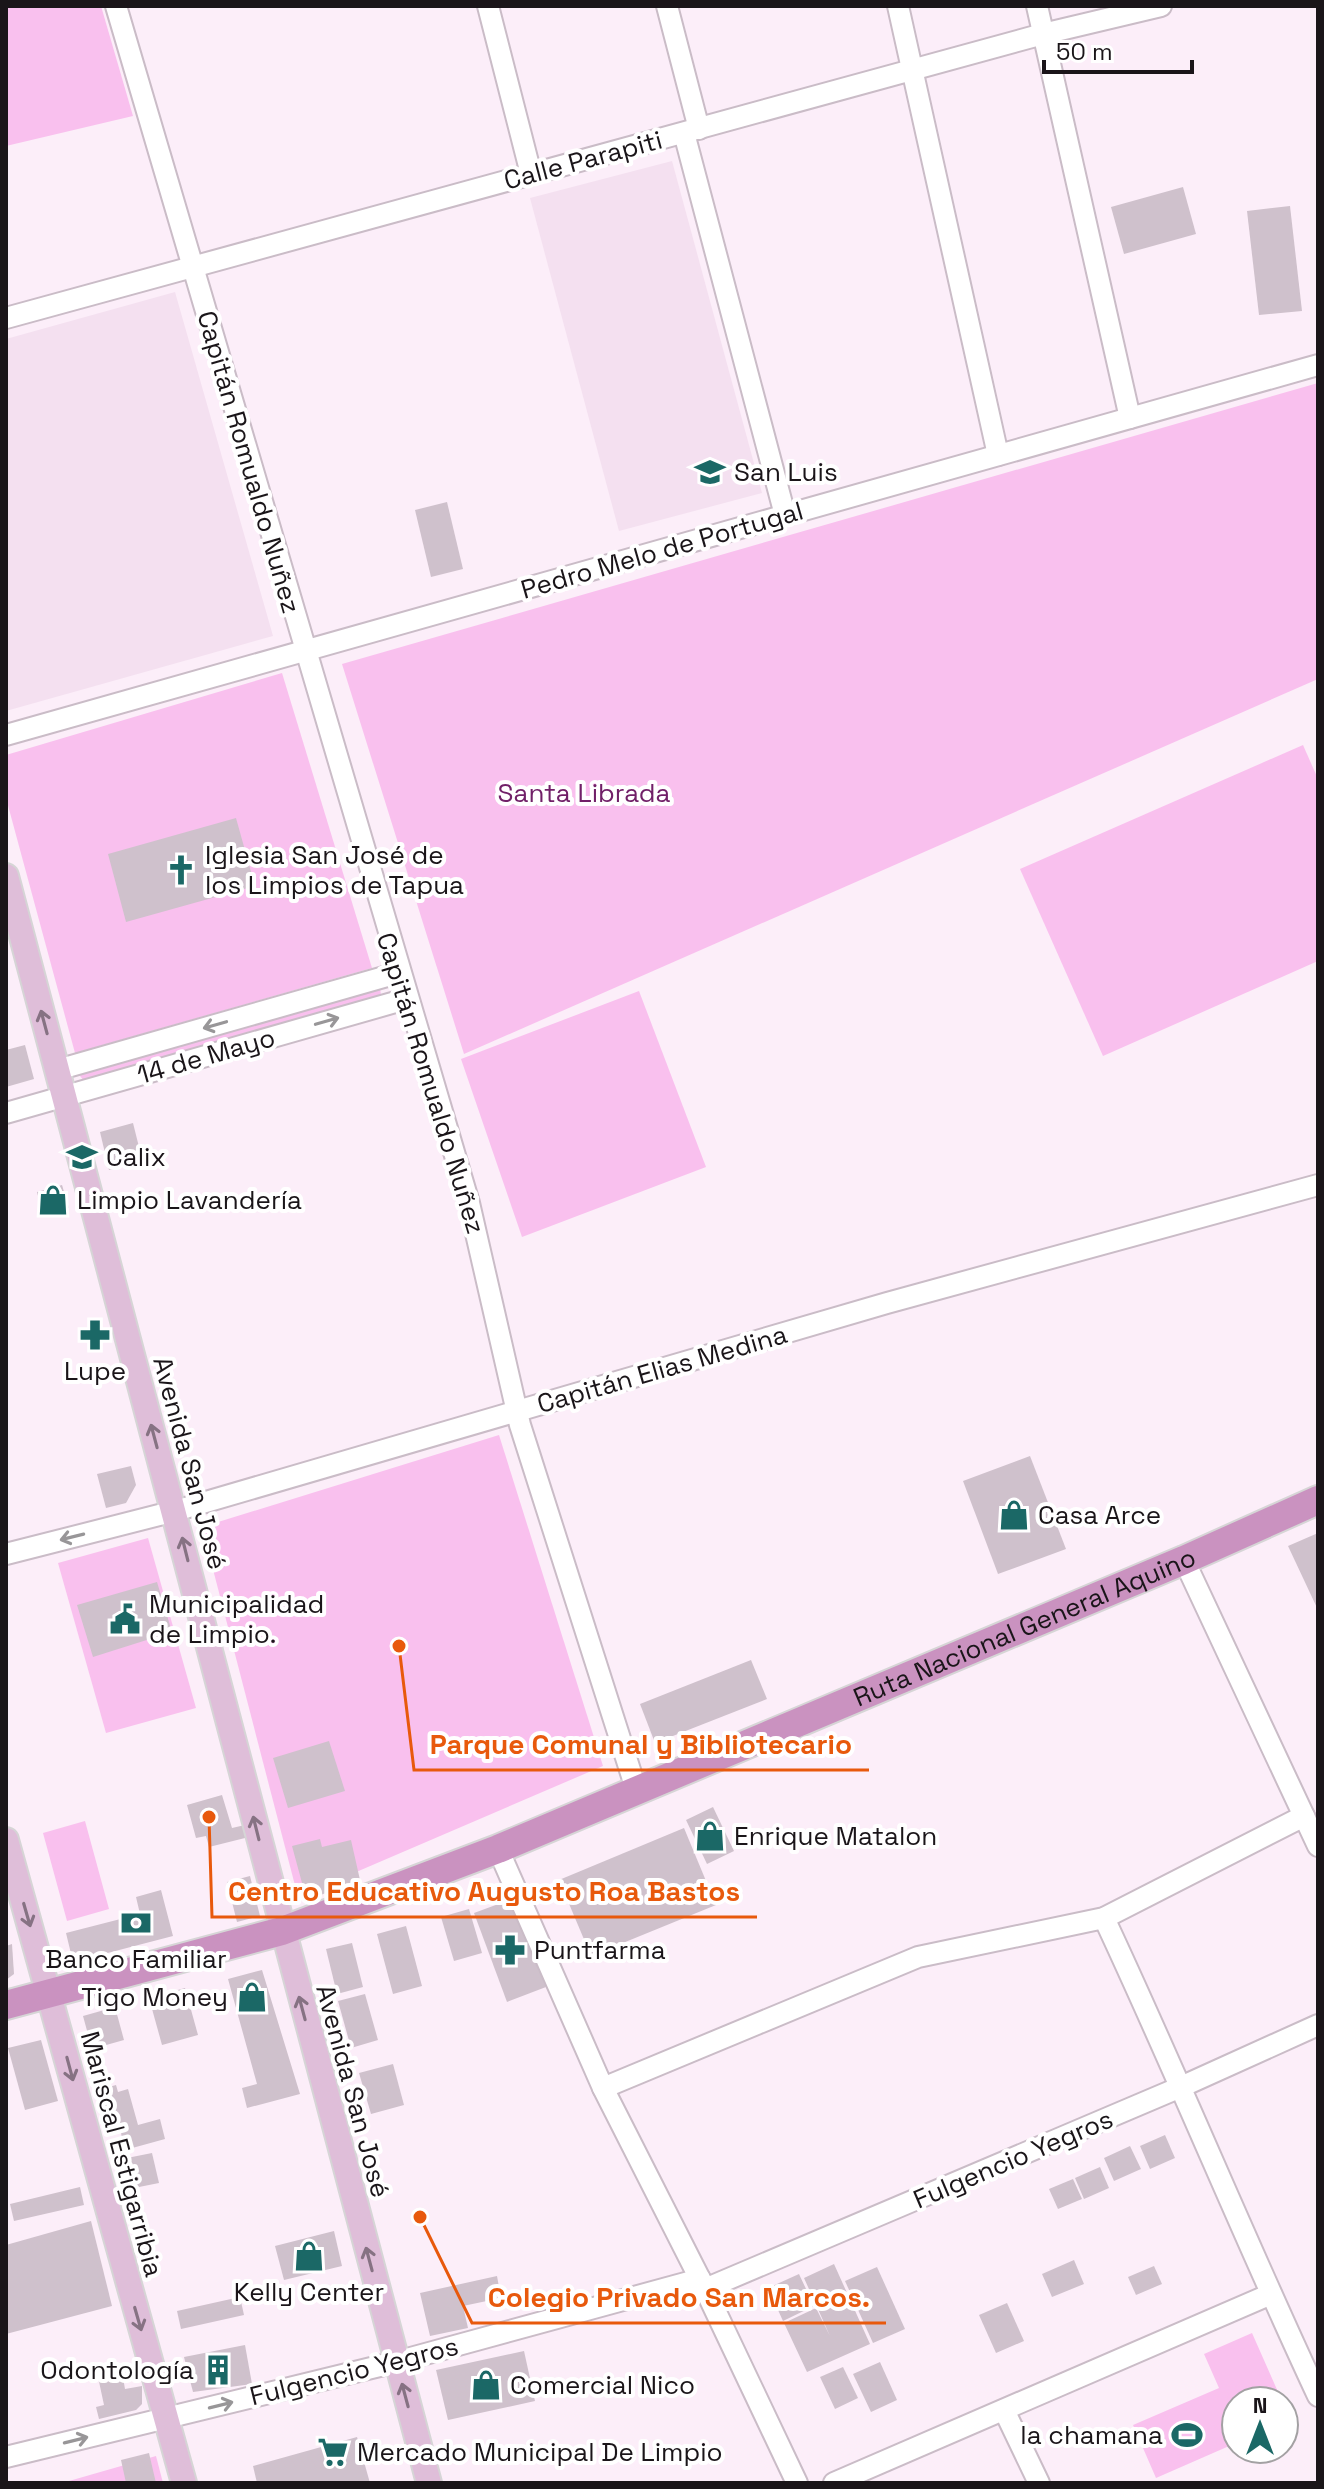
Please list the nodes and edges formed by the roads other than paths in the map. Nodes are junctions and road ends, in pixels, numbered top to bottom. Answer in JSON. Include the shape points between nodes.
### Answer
{"nodes":[{"id":1,"x":116,"y":6,"type":"edge"},
{"id":2,"x":488,"y":6,"type":"edge"},
{"id":3,"x":667,"y":6,"type":"edge"},
{"id":4,"x":898,"y":6,"type":"edge"},
{"id":5,"x":1037,"y":6,"type":"edge"},
{"id":6,"x":1161,"y":6,"type":"edge"},
{"id":7,"x":1043,"y":34,"type":"junction"},
{"id":8,"x":913,"y":71,"type":"junction"},
{"id":9,"x":692,"y":131,"type":"junction"},
{"id":10,"x":531,"y":174,"type":"junction"},
{"id":11,"x":192,"y":267,"type":"junction"},
{"id":12,"x":6,"y":318,"type":"edge"},
{"id":13,"x":1318,"y":365,"type":"edge"},
{"id":14,"x":1130,"y":418,"type":"junction"},
{"id":15,"x":998,"y":455,"type":"junction"},
{"id":16,"x":785,"y":515,"type":"junction"},
{"id":17,"x":304,"y":651,"type":"junction"},
{"id":18,"x":6,"y":735,"type":"edge"},
{"id":19,"x":6,"y":876,"type":"edge"},
{"id":20,"x":398,"y":973,"type":"junction"},
{"id":21,"x":406,"y":999,"type":"junction"},
{"id":22,"x":57,"y":1070,"type":"junction"},
{"id":23,"x":64,"y":1097,"type":"junction"},
{"id":24,"x":6,"y":1113,"type":"edge"},
{"id":25,"x":1318,"y":1185,"type":"edge"},
{"id":26,"x":516,"y":1411,"type":"junction"},
{"id":27,"x":1318,"y":1500,"type":"edge"},
{"id":28,"x":175,"y":1511,"type":"junction"},
{"id":29,"x":6,"y":1554,"type":"edge"},
{"id":30,"x":1184,"y":1560,"type":"junction"},
{"id":31,"x":637,"y":1792,"type":"junction"},
{"id":32,"x":1304,"y":1816,"type":"junction"},
{"id":33,"x":6,"y":1840,"type":"edge"},
{"id":34,"x":1318,"y":1846,"type":"edge"},
{"id":35,"x":498,"y":1849,"type":"junction"},
{"id":36,"x":1104,"y":1918,"type":"junction"},
{"id":37,"x":282,"y":1931,"type":"junction"},
{"id":38,"x":49,"y":1993,"type":"junction"},
{"id":39,"x":6,"y":2005,"type":"edge"},
{"id":40,"x":1318,"y":2025,"type":"edge"},
{"id":41,"x":1183,"y":2086,"type":"junction"},
{"id":42,"x":603,"y":2088,"type":"junction"},
{"id":43,"x":703,"y":2284,"type":"junction"},
{"id":44,"x":1271,"y":2294,"type":"junction"},
{"id":45,"x":396,"y":2362,"type":"junction"},
{"id":46,"x":1318,"y":2396,"type":"edge"},
{"id":47,"x":1004,"y":2410,"type":"junction"},
{"id":48,"x":166,"y":2418,"type":"junction"},
{"id":49,"x":6,"y":2457,"type":"edge"},
{"id":50,"x":184,"y":2483,"type":"edge"},
{"id":51,"x":429,"y":2483,"type":"edge"},
{"id":52,"x":797,"y":2483,"type":"edge"},
{"id":53,"x":834,"y":2483,"type":"edge"},
{"id":54,"x":1039,"y":2483,"type":"edge"}],
"edges":[{"from":1,"to":11,"type":"street","name":"Capitán Romualdo Nuñez"},
{"from":2,"to":10,"type":"street"},
{"from":3,"to":9,"type":"street"},
{"from":4,"to":8,"type":"street"},
{"from":5,"to":7,"type":"street"},
{"from":6,"to":7,"type":"street","name":"Calle Parapiti"},
{"from":7,"to":8,"type":"street","name":"Calle Parapiti"},
{"from":7,"to":14,"type":"street"},
{"from":8,"to":9,"type":"street","name":"Calle Parapiti"},
{"from":8,"to":15,"type":"street"},
{"from":9,"to":10,"type":"street","name":"Calle Parapiti"},
{"from":9,"to":16,"type":"street"},
{"from":10,"to":11,"type":"street","name":"Calle Parapiti"},
{"from":11,"to":12,"type":"street","name":"Calle Parapiti"},
{"from":11,"to":17,"type":"street","name":"Capitán Romualdo Nuñez"},
{"from":13,"to":14,"type":"street","name":"Pedro Melo de Portugal"},
{"from":14,"to":15,"type":"street","name":"Pedro Melo de Portugal"},
{"from":15,"to":16,"type":"street","name":"Pedro Melo de Portugal"},
{"from":16,"to":17,"type":"street","name":"Pedro Melo de Portugal"},
{"from":17,"to":18,"type":"street","name":"Pedro Melo de Portugal"},
{"from":17,"to":20,"type":"street","name":"Capitán Romualdo Nuñez"},
{"from":22,"to":19,"type":"main road","name":"Avenida San José","one_way":true},
{"from":20,"to":21,"type":"street","name":"Capitán Romualdo Nuñez"},
{"from":20,"to":22,"type":"street","name":"14 de Mayo","one_way":true},
{"from":23,"to":21,"type":"street","name":"14 de Mayo","one_way":true},
{"from":21,"to":26,"type":"street","name":"Capitán Romualdo Nuñez","via":[[469,1203]]},
{"from":22,"to":23,"type":"main road","name":"Avenida San José"},
{"from":23,"to":24,"type":"street","name":"14 de Mayo"},
{"from":28,"to":23,"type":"main road","name":"Avenida San José","one_way":true},
{"from":25,"to":26,"type":"street","name":"Capitán Elias Medina"},
{"from":26,"to":28,"type":"street","name":"Capitán Elias Medina"},
{"from":26,"to":31,"type":"street","name":"Capitán Romualdo Nuñez"},
{"from":27,"to":30,"type":"highway","name":"Ruta Nacional General Aquino"},
{"from":28,"to":29,"type":"street","name":"Capitán Elias Medina","one_way":true},
{"from":37,"to":28,"type":"main road","name":"Avenida San José","one_way":true},
{"from":30,"to":31,"type":"highway","name":"Ruta Nacional General Aquino"},
{"from":30,"to":32,"type":"street"},
{"from":31,"to":35,"type":"highway","name":"Ruta Nacional General Aquino"},
{"from":32,"to":34,"type":"street"},
{"from":32,"to":36,"type":"street"},
{"from":33,"to":38,"type":"main road","name":"Mariscal Estigarribia","one_way":true},
{"from":35,"to":37,"type":"highway","name":"Ruta Nacional General Aquino"},
{"from":35,"to":42,"type":"street"},
{"from":36,"to":41,"type":"street"},
{"from":36,"to":42,"type":"street","via":[[918,1957]]},
{"from":37,"to":38,"type":"highway","name":"Ruta Nacional General Aquino"},
{"from":45,"to":37,"type":"main road","name":"Avenida San José","one_way":true},
{"from":38,"to":39,"type":"highway","name":"Ruta Nacional General Aquino"},
{"from":38,"to":48,"type":"main road","name":"Mariscal Estigarribia","one_way":true},
{"from":40,"to":41,"type":"street","name":"Fulgencio Yegros"},
{"from":41,"to":43,"type":"street","name":"Fulgencio Yegros"},
{"from":41,"to":44,"type":"street"},
{"from":42,"to":43,"type":"street"},
{"from":43,"to":45,"type":"street","name":"Fulgencio Yegros"},
{"from":43,"to":52,"type":"street"},
{"from":44,"to":46,"type":"street"},
{"from":44,"to":47,"type":"street"},
{"from":48,"to":45,"type":"street","name":"Fulgencio Yegros","one_way":true},
{"from":51,"to":45,"type":"main road","name":"Avenida San José","one_way":true},
{"from":47,"to":53,"type":"street"},
{"from":47,"to":54,"type":"street"},
{"from":49,"to":48,"type":"street","name":"Fulgencio Yegros","one_way":true},
{"from":48,"to":50,"type":"main road","name":"Mariscal Estigarribia"}]}
